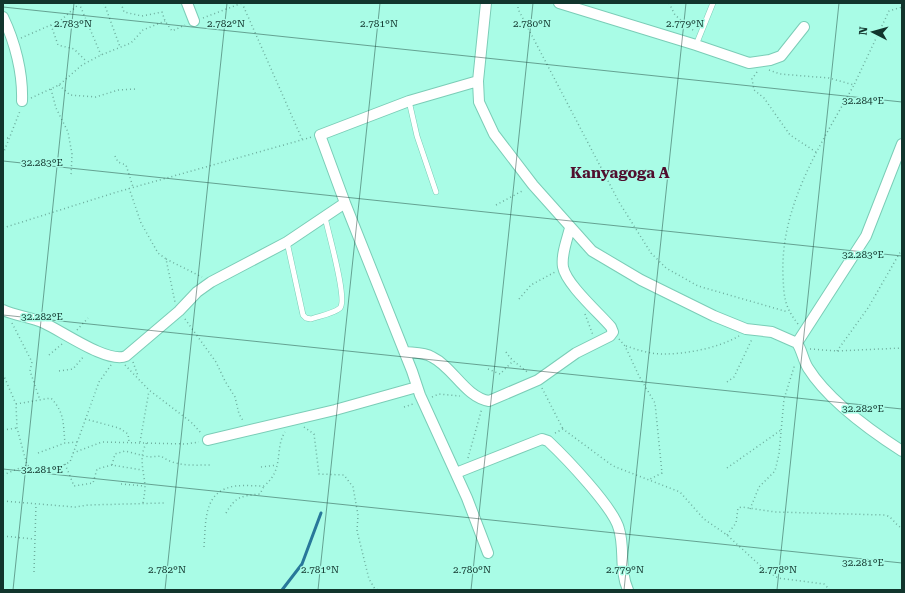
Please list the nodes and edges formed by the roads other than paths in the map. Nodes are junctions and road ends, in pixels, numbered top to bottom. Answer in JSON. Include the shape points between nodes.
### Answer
{"nodes":[{"id":1,"x":187,"y":3,"type":"edge"},
{"id":2,"x":486,"y":3,"type":"edge"},
{"id":3,"x":559,"y":3,"type":"edge"},
{"id":4,"x":709,"y":3,"type":"edge"},
{"id":5,"x":713,"y":3,"type":"edge"},
{"id":6,"x":708,"y":13,"type":"junction"},
{"id":7,"x":3,"y":17,"type":"edge"},
{"id":8,"x":194,"y":21,"type":"road end"},
{"id":9,"x":804,"y":27,"type":"dead end"},
{"id":10,"x":696,"y":45,"type":"junction"},
{"id":11,"x":478,"y":81,"type":"junction"},
{"id":12,"x":22,"y":101,"type":"road end"},
{"id":13,"x":409,"y":101,"type":"junction"},
{"id":14,"x":902,"y":144,"type":"edge"},
{"id":15,"x":436,"y":192,"type":"dead end"},
{"id":16,"x":345,"y":203,"type":"junction"},
{"id":17,"x":325,"y":218,"type":"junction"},
{"id":18,"x":570,"y":228,"type":"junction"},
{"id":19,"x":287,"y":242,"type":"junction"},
{"id":20,"x":4,"y":311,"type":"edge"},
{"id":21,"x":799,"y":347,"type":"junction"},
{"id":22,"x":405,"y":352,"type":"junction"},
{"id":23,"x":417,"y":388,"type":"junction"},
{"id":24,"x":208,"y":440,"type":"road end"},
{"id":25,"x":902,"y":451,"type":"edge"},
{"id":26,"x":460,"y":471,"type":"junction"},
{"id":27,"x":488,"y":553,"type":"dead end"},
{"id":28,"x":628,"y":590,"type":"edge"}],
"edges":[{"from":1,"to":8,"type":"street"},
{"from":2,"to":11,"type":"street"},
{"from":3,"to":10,"type":"street"},
{"from":4,"to":6,"type":"lane"},
{"from":5,"to":6,"type":"lane"},
{"from":6,"to":10,"type":"lane"},
{"from":7,"to":12,"type":"street","via":[[13,41],[23,87]]},
{"from":9,"to":10,"type":"street","via":[[781,56],[770,60],[749,63]]},
{"from":11,"to":13,"type":"street"},
{"from":11,"to":18,"type":"street","via":[[479,102],[494,134]]},
{"from":13,"to":15,"type":"lane","via":[[417,136]]},
{"from":13,"to":16,"type":"street","via":[[320,135]]},
{"from":14,"to":21,"type":"street","via":[[866,236],[804,331]]},
{"from":16,"to":17,"type":"street"},
{"from":16,"to":22,"type":"street"},
{"from":17,"to":19,"type":"street"},
{"from":17,"to":19,"type":"lane","via":[[341,286],[342,305],[339,309],[310,319],[302,315]]},
{"from":18,"to":21,"type":"street","via":[[599,256],[648,283],[714,316],[750,329],[778,334]]},
{"from":18,"to":22,"type":"street","via":[[563,268],[579,293],[611,327],[613,332],[610,336],[576,353],[536,381],[494,400],[481,399],[434,357]]},
{"from":19,"to":20,"type":"street","via":[[211,282],[123,358],[90,348],[46,324]]},
{"from":21,"to":25,"type":"street","via":[[808,368],[817,380],[855,418]]},
{"from":22,"to":23,"type":"street"},
{"from":23,"to":24,"type":"street"},
{"from":23,"to":26,"type":"street"},
{"from":26,"to":27,"type":"street"},
{"from":26,"to":28,"type":"street","via":[[542,439],[548,441],[576,469],[614,519],[619,529],[623,570]]}]}
